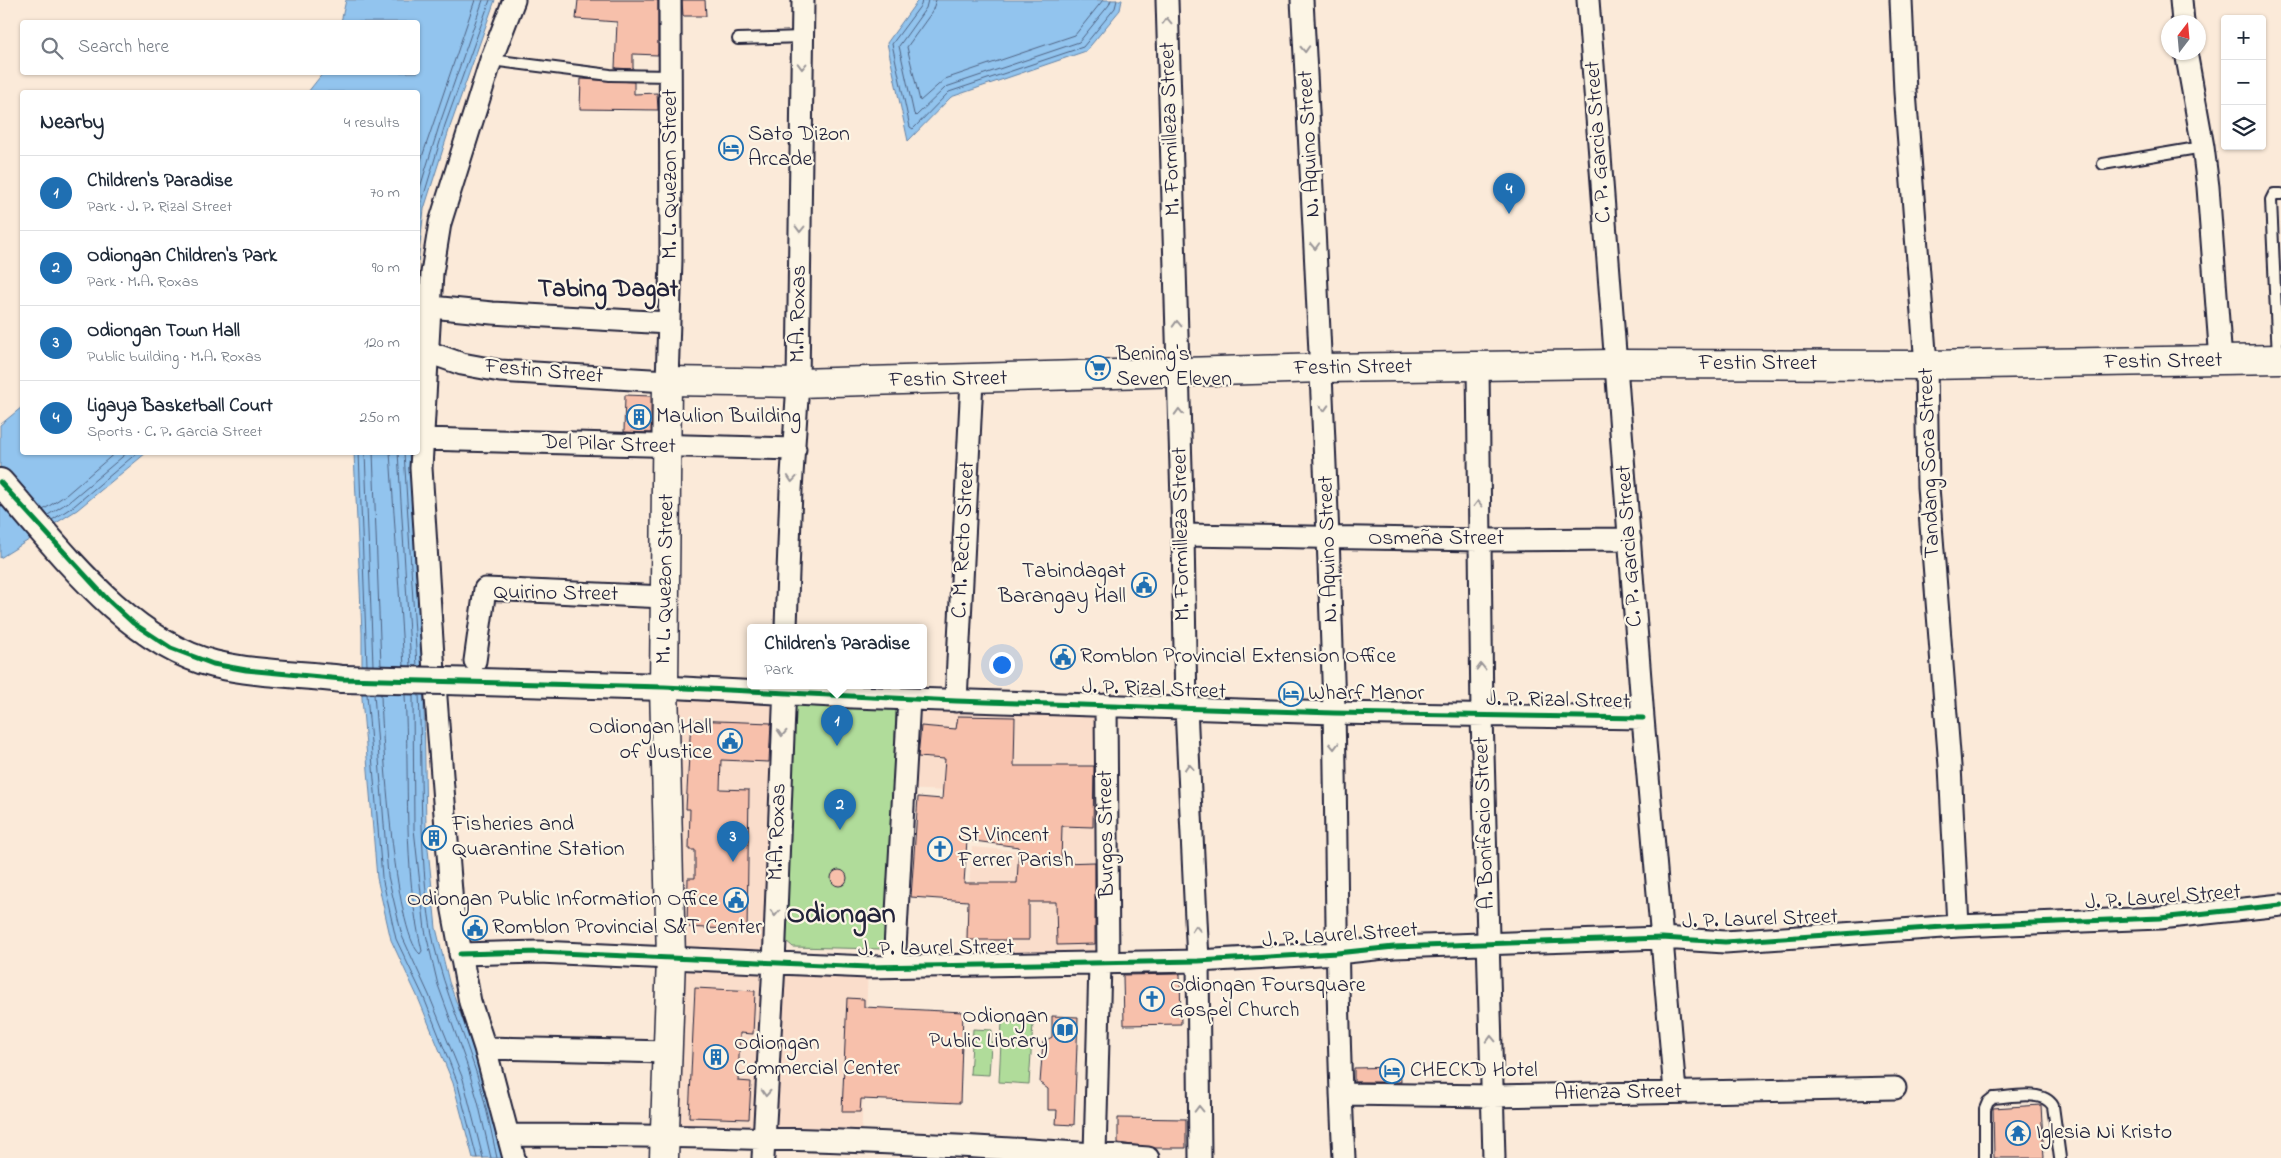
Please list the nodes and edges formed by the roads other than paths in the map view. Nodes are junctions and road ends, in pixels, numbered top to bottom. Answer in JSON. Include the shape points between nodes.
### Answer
{"nodes":[{"id":1,"x":514,"y":0,"type":"edge"},
{"id":2,"x":670,"y":0,"type":"edge"},
{"id":3,"x":802,"y":0,"type":"edge"},
{"id":4,"x":1167,"y":0,"type":"edge"},
{"id":5,"x":1302,"y":0,"type":"edge"},
{"id":6,"x":1588,"y":0,"type":"edge"},
{"id":7,"x":1901,"y":0,"type":"edge"},
{"id":8,"x":2181,"y":0,"type":"edge"},
{"id":9,"x":2182,"y":15,"type":"edge"},
{"id":10,"x":802,"y":37,"type":"junction"},
{"id":11,"x":738,"y":39,"type":"dead end"},
{"id":12,"x":491,"y":60,"type":"junction"},
{"id":13,"x":2187,"y":60,"type":"edge"},
{"id":14,"x":671,"y":76,"type":"junction"},
{"id":15,"x":2203,"y":147,"type":"junction"},
{"id":16,"x":2103,"y":164,"type":"dead end"},
{"id":17,"x":2281,"y":194,"type":"edge"},
{"id":18,"x":431,"y":307,"type":"junction"},
{"id":19,"x":668,"y":323,"type":"junction"},
{"id":20,"x":428,"y":352,"type":"junction"},
{"id":21,"x":2280,"y":359,"type":"edge"},
{"id":22,"x":2221,"y":361,"type":"junction"},
{"id":23,"x":1616,"y":364,"type":"junction"},
{"id":24,"x":1926,"y":365,"type":"junction"},
{"id":25,"x":1478,"y":367,"type":"junction"},
{"id":26,"x":1322,"y":368,"type":"junction"},
{"id":27,"x":1178,"y":372,"type":"junction"},
{"id":28,"x":972,"y":380,"type":"junction"},
{"id":29,"x":667,"y":381,"type":"junction"},
{"id":30,"x":798,"y":383,"type":"junction"},
{"id":31,"x":423,"y":439,"type":"junction"},
{"id":32,"x":668,"y":446,"type":"junction"},
{"id":33,"x":794,"y":449,"type":"junction"},
{"id":34,"x":0,"y":482,"type":"edge"},
{"id":35,"x":1183,"y":535,"type":"junction"},
{"id":36,"x":1329,"y":538,"type":"junction"},
{"id":37,"x":1630,"y":539,"type":"junction"},
{"id":38,"x":1478,"y":540,"type":"junction"},
{"id":39,"x":665,"y":597,"type":"junction"},
{"id":40,"x":786,"y":624,"type":"edge"},
{"id":41,"x":475,"y":661,"type":"dead end"},
{"id":42,"x":664,"y":687,"type":"junction"},
{"id":43,"x":747,"y":688,"type":"edge"},
{"id":44,"x":785,"y":689,"type":"edge"},
{"id":45,"x":909,"y":699,"type":"junction"},
{"id":46,"x":956,"y":701,"type":"junction"},
{"id":47,"x":1106,"y":705,"type":"junction"},
{"id":48,"x":1186,"y":708,"type":"junction"},
{"id":49,"x":1334,"y":713,"type":"junction"},
{"id":50,"x":1482,"y":716,"type":"junction"},
{"id":51,"x":1643,"y":718,"type":"junction"},
{"id":52,"x":2281,"y":905,"type":"edge"},
{"id":53,"x":1958,"y":926,"type":"junction"},
{"id":54,"x":1662,"y":938,"type":"junction"},
{"id":55,"x":1488,"y":944,"type":"junction"},
{"id":56,"x":1337,"y":953,"type":"junction"},
{"id":57,"x":460,"y":954,"type":"junction"},
{"id":58,"x":671,"y":958,"type":"junction"},
{"id":59,"x":1198,"y":961,"type":"junction"},
{"id":60,"x":1104,"y":963,"type":"junction"},
{"id":61,"x":774,"y":964,"type":"junction"},
{"id":62,"x":894,"y":966,"type":"junction"},
{"id":63,"x":486,"y":1048,"type":"junction"},
{"id":64,"x":668,"y":1052,"type":"junction"},
{"id":65,"x":1895,"y":1088,"type":"dead end"},
{"id":66,"x":1675,"y":1092,"type":"junction"},
{"id":67,"x":1341,"y":1094,"type":"junction"},
{"id":68,"x":1493,"y":1096,"type":"junction"},
{"id":69,"x":509,"y":1135,"type":"junction"},
{"id":70,"x":664,"y":1146,"type":"edge"},
{"id":71,"x":763,"y":1149,"type":"edge"},
{"id":72,"x":865,"y":1151,"type":"edge"},
{"id":73,"x":998,"y":1153,"type":"edge"},
{"id":74,"x":1100,"y":1156,"type":"edge"},
{"id":75,"x":514,"y":1158,"type":"edge"},
{"id":76,"x":1148,"y":1158,"type":"edge"},
{"id":77,"x":1200,"y":1158,"type":"edge"},
{"id":78,"x":1344,"y":1158,"type":"edge"},
{"id":79,"x":1494,"y":1158,"type":"edge"},
{"id":80,"x":1985,"y":1158,"type":"edge"},
{"id":81,"x":2060,"y":1158,"type":"edge"}],
"edges":[{"from":1,"to":12,"type":"street"},
{"from":2,"to":14,"type":"street","name":"M. L. Quezon Street"},
{"from":3,"to":10,"type":"street","name":"M.A. Roxas"},
{"from":27,"to":4,"type":"street","name":"M. Formilleza Street","one_way":true},
{"from":5,"to":26,"type":"street","name":"N. Aquino Street","one_way":true},
{"from":6,"to":23,"type":"street","name":"C. P. Garcia Street"},
{"from":7,"to":24,"type":"street","name":"Tandang Sora Street"},
{"from":8,"to":9,"type":"street"},
{"from":10,"to":11,"type":"lane"},
{"from":10,"to":30,"type":"street","name":"M.A. Roxas","one_way":true},
{"from":12,"to":14,"type":"lane","via":[[610,75]]},
{"from":12,"to":18,"type":"street","via":[[440,223],[432,273]]},
{"from":13,"to":15,"type":"street"},
{"from":14,"to":19,"type":"street","name":"M. L. Quezon Street"},
{"from":15,"to":16,"type":"lane"},
{"from":15,"to":22,"type":"street","via":[[2214,247]]},
{"from":17,"to":21,"type":"lane","via":[[2274,194],[2271,200]]},
{"from":18,"to":19,"type":"street","via":[[492,314]]},
{"from":18,"to":20,"type":"street"},
{"from":19,"to":29,"type":"street","name":"M. L. Quezon Street"},
{"from":20,"to":29,"type":"street","name":"Festin Street","via":[[462,364],[500,371]]},
{"from":20,"to":31,"type":"street"},
{"from":21,"to":22,"type":"main road","name":"Festin Street"},
{"from":22,"to":24,"type":"main road","name":"Festin Street"},
{"from":23,"to":24,"type":"main road","name":"Festin Street"},
{"from":23,"to":25,"type":"main road","name":"Festin Street"},
{"from":23,"to":37,"type":"street","name":"C. P. Garcia Street"},
{"from":24,"to":53,"type":"street","name":"Tandang Sora Street","via":[[1928,487],[1950,766]]},
{"from":25,"to":26,"type":"main road","name":"Festin Street"},
{"from":38,"to":25,"type":"street","name":"A. Bonifacio Street","one_way":true},
{"from":26,"to":27,"type":"main road","name":"Festin Street"},
{"from":26,"to":36,"type":"street","name":"N. Aquino Street","one_way":true},
{"from":27,"to":28,"type":"main road","name":"Festin Street"},
{"from":35,"to":27,"type":"street","name":"M. Formilleza Street","one_way":true},
{"from":28,"to":30,"type":"main road","name":"Festin Street"},
{"from":28,"to":46,"type":"street","name":"C. M. Recto Street"},
{"from":29,"to":30,"type":"main road","name":"Festin Street"},
{"from":29,"to":32,"type":"main road","name":"M. L. Quezon Street"},
{"from":30,"to":33,"type":"street","name":"M.A. Roxas"},
{"from":31,"to":32,"type":"street","name":"Del Pilar Street"},
{"from":31,"to":57,"type":"street","via":[[421,468],[434,672],[452,905]]},
{"from":32,"to":33,"type":"street","name":"Del Pilar Street"},
{"from":32,"to":39,"type":"main road","name":"M. L. Quezon Street"},
{"from":33,"to":40,"type":"street","name":"M.A. Roxas","one_way":true},
{"from":34,"to":42,"type":"street","bridge":true,"via":[[64,554],[133,623],[171,648],[213,664],[342,679]]},
{"from":35,"to":36,"type":"street","name":"Osmeña Street"},
{"from":35,"to":48,"type":"street","name":"M. Formilleza Street"},
{"from":36,"to":38,"type":"street","name":"Osmeña Street"},
{"from":36,"to":49,"type":"street","name":"N. Aquino Street"},
{"from":37,"to":38,"type":"street","name":"Osmeña Street"},
{"from":37,"to":51,"type":"street","name":"C. P. Garcia Street"},
{"from":50,"to":38,"type":"street","name":"A. Bonifacio Street","one_way":true},
{"from":39,"to":41,"type":"street","name":"Quirino Street","via":[[485,589]]},
{"from":39,"to":42,"type":"main road","name":"M. L. Quezon Street"},
{"from":42,"to":43,"type":"street","name":"J. P. Rizal Street"},
{"from":42,"to":58,"type":"main road","name":"M. L. Quezon Street"},
{"from":44,"to":45,"type":"street","name":"J. P. Rizal Street"},
{"from":44,"to":61,"type":"street","name":"M.A. Roxas","one_way":true},
{"from":45,"to":46,"type":"street","name":"J. P. Rizal Street"},
{"from":45,"to":62,"type":"street"},
{"from":46,"to":47,"type":"street","name":"J. P. Rizal Street"},
{"from":47,"to":48,"type":"street","name":"J. P. Rizal Street"},
{"from":47,"to":60,"type":"street","name":"Burgos Street"},
{"from":48,"to":49,"type":"street","name":"J. P. Rizal Street"},
{"from":59,"to":48,"type":"street","name":"M. Formilleza Street","one_way":true},
{"from":49,"to":50,"type":"street","name":"J. P. Rizal Street"},
{"from":49,"to":56,"type":"street","name":"N. Aquino Street","one_way":true},
{"from":50,"to":51,"type":"street","name":"J. P. Rizal Street"},
{"from":50,"to":55,"type":"street","name":"A. Bonifacio Street"},
{"from":51,"to":54,"type":"street","name":"C. P. Garcia Street"},
{"from":52,"to":53,"type":"street","name":"J. P. Laurel Street","via":[[2160,918]]},
{"from":53,"to":54,"type":"street","name":"J. P. Laurel Street","via":[[1725,942]]},
{"from":54,"to":55,"type":"street","name":"J. P. Laurel Street"},
{"from":54,"to":66,"type":"street","name":"C. P. Garcia Street"},
{"from":55,"to":56,"type":"street","name":"J. P. Laurel Street","via":[[1394,947]]},
{"from":68,"to":55,"type":"street","name":"A. Bonifacio Street","one_way":true},
{"from":56,"to":59,"type":"street","name":"J. P. Laurel Street"},
{"from":56,"to":67,"type":"street","name":"N. Aquino Street"},
{"from":57,"to":58,"type":"street","name":"J. P. Laurel Street","via":[[539,952]]},
{"from":57,"to":63,"type":"street","via":[[470,1002]]},
{"from":58,"to":61,"type":"street","name":"J. P. Laurel Street"},
{"from":58,"to":64,"type":"main road","name":"M. L. Quezon Street"},
{"from":59,"to":60,"type":"street","name":"J. P. Laurel Street"},
{"from":77,"to":59,"type":"street","name":"M. Formilleza Street","one_way":true},
{"from":60,"to":62,"type":"street","name":"J. P. Laurel Street"},
{"from":60,"to":74,"type":"street","name":"Burgos Street"},
{"from":61,"to":62,"type":"street","name":"J. P. Laurel Street"},
{"from":61,"to":71,"type":"street","name":"M.A. Roxas","one_way":true},
{"from":63,"to":64,"type":"street"},
{"from":63,"to":69,"type":"street"},
{"from":64,"to":70,"type":"main road","name":"M. L. Quezon Street"},
{"from":65,"to":66,"type":"street","name":"Atienza Street"},
{"from":66,"to":68,"type":"street","name":"Atienza Street"},
{"from":67,"to":68,"type":"street","name":"Atienza Street"},
{"from":67,"to":78,"type":"street","name":"N. Aquino Street"},
{"from":68,"to":79,"type":"street","name":"A. Bonifacio Street"},
{"from":69,"to":70,"type":"street"},
{"from":69,"to":75,"type":"street"},
{"from":70,"to":71,"type":"street"},
{"from":71,"to":72,"type":"street"},
{"from":72,"to":73,"type":"street"},
{"from":73,"to":74,"type":"street"},
{"from":74,"to":76,"type":"street"},
{"from":80,"to":81,"type":"lane","via":[[1985,1109],[1988,1102],[1993,1098],[2042,1096],[2053,1106]]}]}
